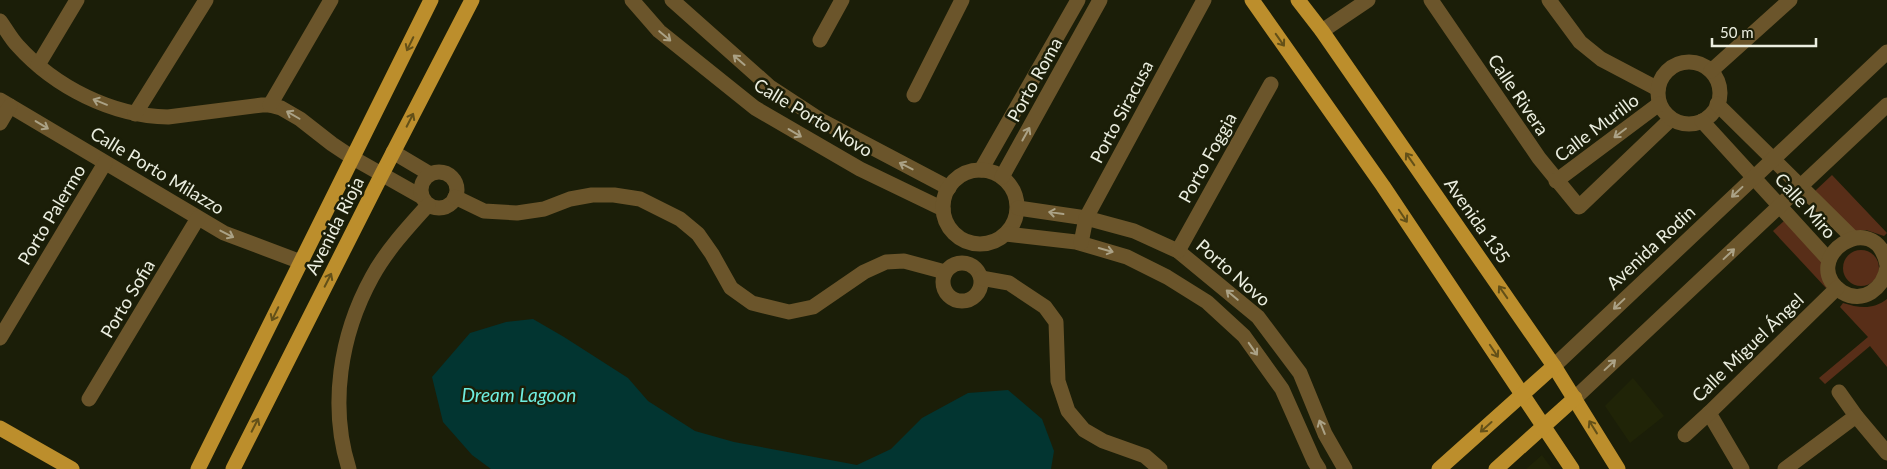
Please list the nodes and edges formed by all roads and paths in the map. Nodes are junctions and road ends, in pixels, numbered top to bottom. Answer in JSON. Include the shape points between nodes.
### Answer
{"nodes":[{"id":1,"x":78,"y":0,"type":"edge"},
{"id":2,"x":206,"y":0,"type":"edge"},
{"id":3,"x":331,"y":0,"type":"edge"},
{"id":4,"x":431,"y":0,"type":"edge"},
{"id":5,"x":472,"y":0,"type":"edge"},
{"id":6,"x":632,"y":0,"type":"edge"},
{"id":7,"x":672,"y":0,"type":"edge"},
{"id":8,"x":842,"y":0,"type":"edge"},
{"id":9,"x":962,"y":0,"type":"edge"},
{"id":10,"x":1078,"y":0,"type":"edge"},
{"id":11,"x":1100,"y":0,"type":"edge"},
{"id":12,"x":1204,"y":0,"type":"edge"},
{"id":13,"x":1252,"y":0,"type":"edge"},
{"id":14,"x":1298,"y":0,"type":"edge"},
{"id":15,"x":1368,"y":0,"type":"edge"},
{"id":16,"x":1431,"y":0,"type":"edge"},
{"id":17,"x":1549,"y":0,"type":"edge"},
{"id":18,"x":1790,"y":0,"type":"edge"},
{"id":19,"x":0,"y":21,"type":"edge"},
{"id":20,"x":1322,"y":31,"type":"junction"},
{"id":21,"x":820,"y":40,"type":"dead end"},
{"id":22,"x":1887,"y":52,"type":"edge"},
{"id":23,"x":38,"y":65,"type":"junction"},
{"id":24,"x":1711,"y":71,"type":"junction"},
{"id":25,"x":1271,"y":84,"type":"dead end"},
{"id":26,"x":914,"y":95,"type":"dead end"},
{"id":27,"x":1659,"y":97,"type":"junction"},
{"id":28,"x":5,"y":103,"type":"edge"},
{"id":29,"x":1718,"y":104,"type":"junction"},
{"id":30,"x":270,"y":105,"type":"junction"},
{"id":31,"x":1887,"y":105,"type":"edge"},
{"id":32,"x":135,"y":114,"type":"junction"},
{"id":33,"x":1671,"y":119,"type":"junction"},
{"id":34,"x":1702,"y":121,"type":"junction"},
{"id":35,"x":0,"y":123,"type":"edge"},
{"id":36,"x":394,"y":152,"type":"junction"},
{"id":37,"x":353,"y":158,"type":"junction"},
{"id":38,"x":1773,"y":159,"type":"junction"},
{"id":39,"x":105,"y":163,"type":"junction"},
{"id":40,"x":981,"y":170,"type":"junction"},
{"id":41,"x":382,"y":174,"type":"junction"},
{"id":42,"x":430,"y":174,"type":"junction"},
{"id":43,"x":1002,"y":177,"type":"junction"},
{"id":44,"x":1754,"y":177,"type":"junction"},
{"id":45,"x":1556,"y":181,"type":"junction"},
{"id":46,"x":1801,"y":186,"type":"junction"},
{"id":47,"x":949,"y":188,"type":"junction"},
{"id":48,"x":455,"y":197,"type":"junction"},
{"id":49,"x":425,"y":201,"type":"junction"},
{"id":50,"x":1780,"y":206,"type":"junction"},
{"id":51,"x":1018,"y":208,"type":"junction"},
{"id":52,"x":943,"y":210,"type":"junction"},
{"id":53,"x":198,"y":218,"type":"junction"},
{"id":54,"x":1086,"y":218,"type":"junction"},
{"id":55,"x":1006,"y":234,"type":"junction"},
{"id":56,"x":1853,"y":238,"type":"junction"},
{"id":57,"x":1081,"y":243,"type":"junction"},
{"id":58,"x":1884,"y":245,"type":"edge"},
{"id":59,"x":1178,"y":250,"type":"junction"},
{"id":60,"x":1829,"y":260,"type":"junction"},
{"id":61,"x":301,"y":262,"type":"junction"},
{"id":62,"x":1887,"y":266,"type":"edge"},
{"id":63,"x":945,"y":272,"type":"junction"},
{"id":64,"x":981,"y":278,"type":"junction"},
{"id":65,"x":1837,"y":288,"type":"junction"},
{"id":66,"x":0,"y":338,"type":"edge"},
{"id":67,"x":1554,"y":366,"type":"junction"},
{"id":68,"x":1839,"y":392,"type":"dead end"},
{"id":69,"x":1523,"y":395,"type":"junction"},
{"id":70,"x":1575,"y":398,"type":"junction"},
{"id":71,"x":89,"y":399,"type":"dead end"},
{"id":72,"x":1709,"y":413,"type":"junction"},
{"id":73,"x":1856,"y":416,"type":"junction"},
{"id":74,"x":1545,"y":426,"type":"junction"},
{"id":75,"x":0,"y":428,"type":"edge"},
{"id":76,"x":1685,"y":435,"type":"dead end"},
{"id":77,"x":1887,"y":453,"type":"edge"},
{"id":78,"x":72,"y":469,"type":"edge"},
{"id":79,"x":198,"y":469,"type":"edge"},
{"id":80,"x":233,"y":469,"type":"edge"},
{"id":81,"x":349,"y":469,"type":"edge"},
{"id":82,"x":1160,"y":469,"type":"edge"},
{"id":83,"x":1319,"y":469,"type":"edge"},
{"id":84,"x":1345,"y":469,"type":"edge"},
{"id":85,"x":1439,"y":469,"type":"edge"},
{"id":86,"x":1496,"y":469,"type":"edge"},
{"id":87,"x":1572,"y":469,"type":"edge"},
{"id":88,"x":1618,"y":469,"type":"edge"},
{"id":89,"x":1742,"y":469,"type":"edge"},
{"id":90,"x":1785,"y":469,"type":"edge"}],
"edges":[{"from":1,"to":23,"type":"street"},
{"from":2,"to":32,"type":"street"},
{"from":3,"to":30,"type":"street"},
{"from":4,"to":37,"type":"main road","name":"Avenida Rioja","one_way":true},
{"from":36,"to":5,"type":"main road","name":"Avenida Rioja","one_way":true},
{"from":6,"to":52,"type":"street","name":"Calle Porto Novo","one_way":true,"via":[[659,31],[755,108],[860,169]]},
{"from":47,"to":7,"type":"street","name":"Calle Porto Novo","one_way":true,"via":[[822,121],[770,88]]},
{"from":8,"to":21,"type":"street"},
{"from":9,"to":26,"type":"street"},
{"from":10,"to":40,"type":"street","name":"Porto Roma"},
{"from":43,"to":11,"type":"street","name":"Porto Roma","one_way":true},
{"from":12,"to":54,"type":"street","name":"Porto Siracusa"},
{"from":13,"to":69,"type":"main road","one_way":true,"via":[[1383,186]]},
{"from":14,"to":20,"type":"main road","name":"Avenida 135"},
{"from":15,"to":20,"type":"street"},
{"from":16,"to":45,"type":"street","name":"Calle Rivera"},
{"from":17,"to":27,"type":"street","via":[[1580,42]]},
{"from":18,"to":24,"type":"street"},
{"from":19,"to":23,"type":"street","name":"Calle Porto Milazzo","via":[[17,45]]},
{"from":67,"to":20,"type":"main road","name":"Avenida 135","one_way":true},
{"from":22,"to":38,"type":"street","name":"Avenida Rodin"},
{"from":32,"to":23,"type":"street","name":"Calle Porto Milazzo","one_way":true,"via":[[99,103],[63,84]]},
{"from":24,"to":27,"type":"street","via":[[1696,63],[1679,64],[1665,73]]},
{"from":24,"to":29,"type":"street","via":[[1719,85]]},
{"from":25,"to":59,"type":"street","name":"Porto Foggia"},
{"from":27,"to":33,"type":"street","via":[[1665,114]]},
{"from":27,"to":45,"type":"street","name":"Calle Murillo","one_way":true},
{"from":28,"to":35,"type":"street"},
{"from":28,"to":39,"type":"street","name":"Calle Porto Milazzo","one_way":true},
{"from":29,"to":34,"type":"street"},
{"from":29,"to":38,"type":"street","name":"Calle Miro"},
{"from":30,"to":32,"type":"street","name":"Calle Porto Milazzo","via":[[168,117]]},
{"from":37,"to":30,"type":"street","one_way":true,"via":[[290,113]]},
{"from":31,"to":46,"type":"street"},
{"from":33,"to":34,"type":"street","via":[[1688,124]]},
{"from":33,"to":45,"type":"street","name":"Calle Rivera","via":[[1579,207]]},
{"from":34,"to":44,"type":"street","name":"Calle Miro"},
{"from":36,"to":41,"type":"main road","name":"Avenida Rioja"},
{"from":36,"to":42,"type":"street"},
{"from":37,"to":41,"type":"street"},
{"from":37,"to":61,"type":"main road","name":"Avenida Rioja"},
{"from":38,"to":44,"type":"street","name":"Avenida Rodin"},
{"from":38,"to":46,"type":"street","name":"Calle Miro"},
{"from":39,"to":53,"type":"street","name":"Calle Porto Milazzo"},
{"from":39,"to":66,"type":"street","name":"Porto Palermo"},
{"from":40,"to":43,"type":"street"},
{"from":40,"to":47,"type":"street","via":[[958,178]]},
{"from":41,"to":49,"type":"street"},
{"from":80,"to":41,"type":"main road","name":"Avenida Rioja","one_way":true},
{"from":42,"to":48,"type":"street","via":[[441,172],[451,176],[456,186]]},
{"from":42,"to":49,"type":"street","via":[[422,184]]},
{"from":43,"to":51,"type":"street","via":[[1011,186]]},
{"from":44,"to":50,"type":"street","name":"Calle Miro"},
{"from":44,"to":67,"type":"street","name":"Avenida Rodin","one_way":true},
{"from":46,"to":50,"type":"street"},
{"from":46,"to":56,"type":"street","name":"Calle Miro"},
{"from":47,"to":52,"type":"street"},
{"from":48,"to":49,"type":"street","via":[[443,208],[435,208]]},
{"from":48,"to":63,"type":"street","via":[[484,211],[517,213],[592,195],[614,194],[640,199],[680,219],[698,234],[731,288],[752,303],[789,312],[812,306],[864,272],[886,262],[904,261]]},
{"from":49,"to":81,"type":"street","via":[[372,276],[358,304],[344,347],[338,394],[339,423],[342,449]]},
{"from":50,"to":60,"type":"street","name":"Calle Miro"},
{"from":70,"to":50,"type":"street","one_way":true},
{"from":54,"to":51,"type":"street","name":"Porto Novo","one_way":true},
{"from":51,"to":55,"type":"street"},
{"from":52,"to":55,"type":"street","via":[[952,232],[961,240],[985,244]]},
{"from":53,"to":61,"type":"street","name":"Calle Porto Milazzo","one_way":true,"via":[[236,239]]},
{"from":53,"to":71,"type":"street","name":"Porto Sofia"},
{"from":54,"to":57,"type":"street","name":"Porto Siracusa"},
{"from":54,"to":59,"type":"street","name":"Porto Novo","via":[[1134,231]]},
{"from":55,"to":57,"type":"street"},
{"from":56,"to":58,"type":"street"},
{"from":56,"to":60,"type":"street","via":[[1842,242]]},
{"from":57,"to":83,"type":"street","one_way":true,"via":[[1127,256],[1167,276],[1207,302],[1244,336],[1282,389]]},
{"from":58,"to":62,"type":"street"},
{"from":84,"to":59,"type":"street","name":"Porto Novo","one_way":true,"via":[[1325,434],[1300,372],[1258,317]]},
{"from":60,"to":65,"type":"street","via":[[1831,280]]},
{"from":61,"to":79,"type":"main road","name":"Avenida Rioja","one_way":true},
{"from":62,"to":65,"type":"street","via":[[1886,276],[1874,292],[1855,296]]},
{"from":63,"to":64,"type":"street","via":[[949,267],[962,263],[974,267]]},
{"from":63,"to":64,"type":"street","via":[[944,291],[959,302],[976,295]]},
{"from":64,"to":82,"type":"street","via":[[1009,283],[1045,307],[1056,322],[1058,381],[1068,411],[1084,430],[1145,456]]},
{"from":65,"to":72,"type":"street","name":"Calle Miguel Ángel"},
{"from":67,"to":69,"type":"main road","name":"Avenida Rodin"},
{"from":67,"to":70,"type":"main road","name":"Avenida 135"},
{"from":68,"to":73,"type":"street"},
{"from":69,"to":74,"type":"main road"},
{"from":69,"to":85,"type":"main road","name":"Avenida Rodin","one_way":true},
{"from":70,"to":74,"type":"main road"},
{"from":88,"to":70,"type":"main road","name":"Avenida 135","one_way":true},
{"from":72,"to":76,"type":"street","name":"Calle Miguel Ángel"},
{"from":72,"to":89,"type":"street"},
{"from":73,"to":77,"type":"street"},
{"from":73,"to":90,"type":"street"},
{"from":74,"to":86,"type":"main road"},
{"from":74,"to":87,"type":"main road"},
{"from":75,"to":78,"type":"main road"}]}
